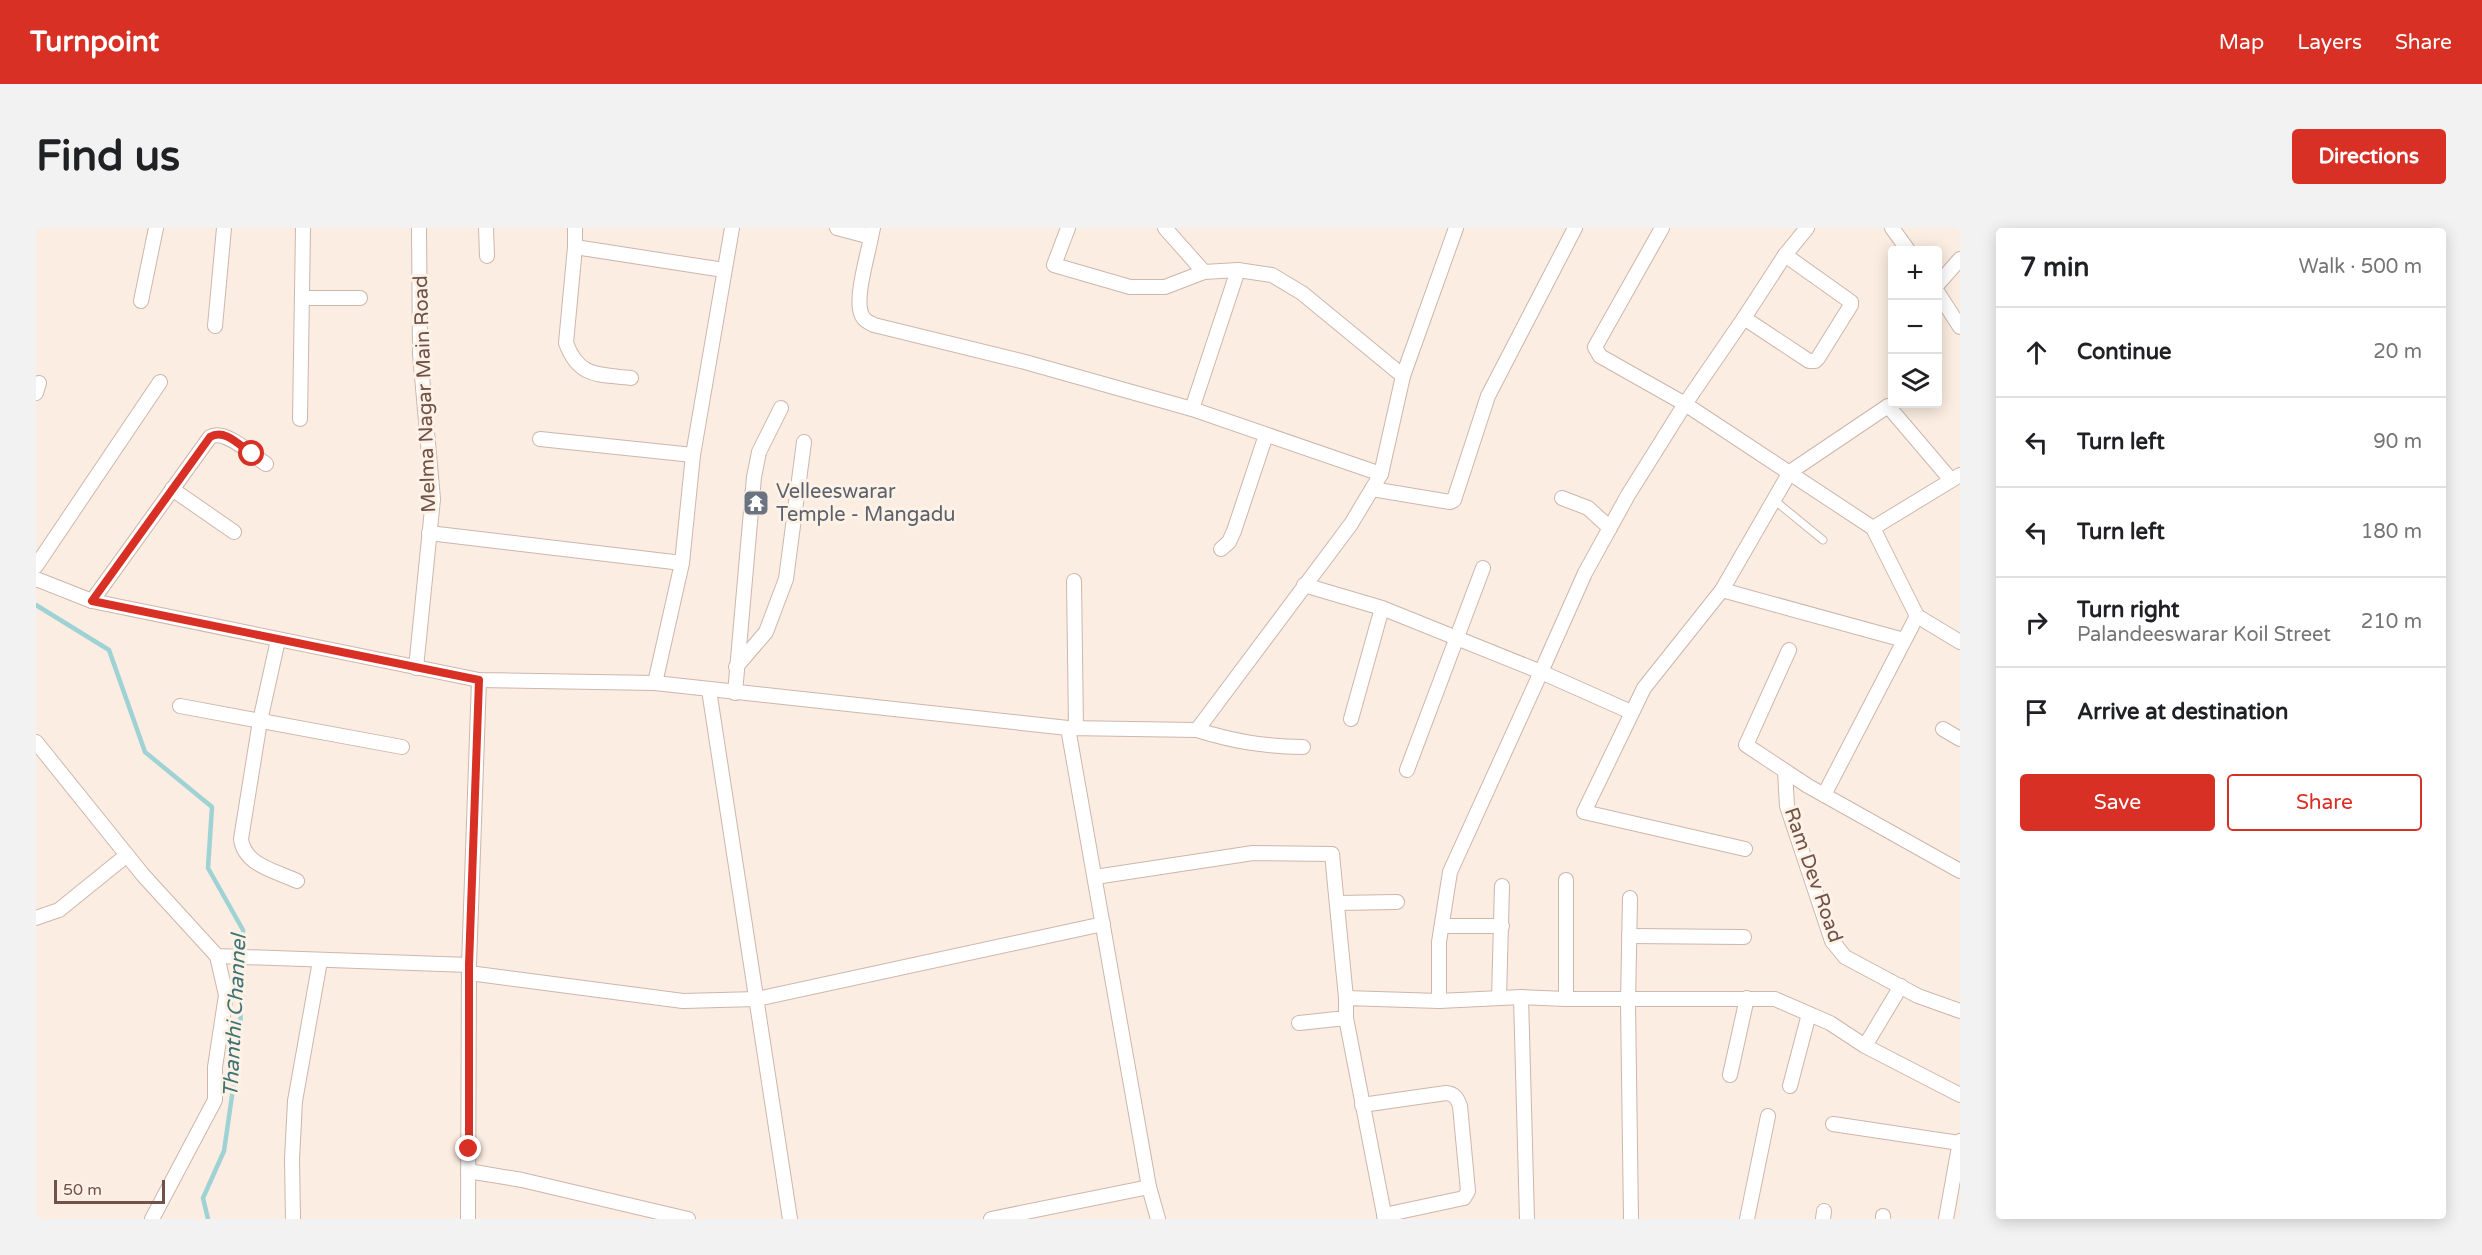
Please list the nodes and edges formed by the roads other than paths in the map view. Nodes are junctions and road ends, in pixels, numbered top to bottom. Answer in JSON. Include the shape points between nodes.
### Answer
{"nodes":[{"id":1,"x":156,"y":228,"type":"edge"},
{"id":2,"x":224,"y":228,"type":"edge"},
{"id":3,"x":303,"y":228,"type":"edge"},
{"id":4,"x":414,"y":228,"type":"edge"},
{"id":5,"x":419,"y":228,"type":"edge"},
{"id":6,"x":486,"y":228,"type":"edge"},
{"id":7,"x":574,"y":228,"type":"edge"},
{"id":8,"x":732,"y":228,"type":"edge"},
{"id":9,"x":837,"y":228,"type":"edge"},
{"id":10,"x":1068,"y":228,"type":"edge"},
{"id":11,"x":1165,"y":228,"type":"edge"},
{"id":12,"x":1456,"y":228,"type":"edge"},
{"id":13,"x":1575,"y":228,"type":"edge"},
{"id":14,"x":1662,"y":228,"type":"edge"},
{"id":15,"x":1807,"y":228,"type":"edge"},
{"id":16,"x":1892,"y":228,"type":"edge"},
{"id":17,"x":872,"y":233,"type":"edge"},
{"id":18,"x":1905,"y":246,"type":"edge"},
{"id":19,"x":575,"y":247,"type":"junction"},
{"id":20,"x":1785,"y":255,"type":"junction"},
{"id":21,"x":487,"y":256,"type":"dead end"},
{"id":22,"x":1960,"y":259,"type":"edge"},
{"id":23,"x":724,"y":270,"type":"junction"},
{"id":24,"x":1238,"y":270,"type":"junction"},
{"id":25,"x":1204,"y":272,"type":"junction"},
{"id":26,"x":1942,"y":279,"type":"edge"},
{"id":27,"x":302,"y":298,"type":"junction"},
{"id":28,"x":360,"y":298,"type":"dead end"},
{"id":29,"x":1942,"y":299,"type":"edge"},
{"id":30,"x":141,"y":301,"type":"dead end"},
{"id":31,"x":1744,"y":318,"type":"junction"},
{"id":32,"x":215,"y":326,"type":"dead end"},
{"id":33,"x":1960,"y":327,"type":"edge"},
{"id":34,"x":1403,"y":376,"type":"junction"},
{"id":35,"x":631,"y":378,"type":"dead end"},
{"id":36,"x":160,"y":382,"type":"dead end"},
{"id":37,"x":1685,"y":404,"type":"junction"},
{"id":38,"x":781,"y":408,"type":"dead end"},
{"id":39,"x":1192,"y":409,"type":"junction"},
{"id":40,"x":300,"y":418,"type":"dead end"},
{"id":41,"x":1266,"y":435,"type":"junction"},
{"id":42,"x":540,"y":439,"type":"dead end"},
{"id":43,"x":804,"y":442,"type":"dead end"},
{"id":44,"x":693,"y":455,"type":"junction"},
{"id":45,"x":266,"y":464,"type":"dead end"},
{"id":46,"x":1790,"y":472,"type":"junction"},
{"id":47,"x":1381,"y":474,"type":"junction"},
{"id":48,"x":1956,"y":478,"type":"edge"},
{"id":49,"x":172,"y":489,"type":"junction"},
{"id":50,"x":1372,"y":489,"type":"junction"},
{"id":51,"x":1562,"y":498,"type":"dead end"},
{"id":52,"x":1774,"y":500,"type":"junction"},
{"id":53,"x":1610,"y":528,"type":"junction"},
{"id":54,"x":1873,"y":528,"type":"junction"},
{"id":55,"x":234,"y":532,"type":"dead end"},
{"id":56,"x":429,"y":532,"type":"junction"},
{"id":57,"x":1823,"y":540,"type":"dead end"},
{"id":58,"x":1221,"y":549,"type":"dead end"},
{"id":59,"x":682,"y":563,"type":"junction"},
{"id":60,"x":36,"y":567,"type":"edge"},
{"id":61,"x":1483,"y":568,"type":"dead end"},
{"id":62,"x":36,"y":579,"type":"edge"},
{"id":63,"x":1074,"y":581,"type":"dead end"},
{"id":64,"x":1304,"y":585,"type":"junction"},
{"id":65,"x":1722,"y":590,"type":"junction"},
{"id":66,"x":92,"y":601,"type":"junction"},
{"id":67,"x":1382,"y":608,"type":"junction"},
{"id":68,"x":1917,"y":616,"type":"junction"},
{"id":69,"x":1455,"y":637,"type":"junction"},
{"id":70,"x":278,"y":640,"type":"junction"},
{"id":71,"x":1904,"y":640,"type":"junction"},
{"id":72,"x":1960,"y":642,"type":"edge"},
{"id":73,"x":1790,"y":650,"type":"dead end"},
{"id":74,"x":736,"y":667,"type":"junction"},
{"id":75,"x":416,"y":668,"type":"junction"},
{"id":76,"x":1540,"y":672,"type":"junction"},
{"id":77,"x":479,"y":680,"type":"junction"},
{"id":78,"x":655,"y":683,"type":"junction"},
{"id":79,"x":709,"y":690,"type":"junction"},
{"id":80,"x":735,"y":693,"type":"junction"},
{"id":81,"x":180,"y":706,"type":"dead end"},
{"id":82,"x":1631,"y":712,"type":"junction"},
{"id":83,"x":1351,"y":719,"type":"dead end"},
{"id":84,"x":260,"y":721,"type":"junction"},
{"id":85,"x":1072,"y":728,"type":"junction"},
{"id":86,"x":1943,"y":729,"type":"dead end"},
{"id":87,"x":1197,"y":730,"type":"junction"},
{"id":88,"x":1960,"y":739,"type":"edge"},
{"id":89,"x":36,"y":742,"type":"edge"},
{"id":90,"x":402,"y":747,"type":"dead end"},
{"id":91,"x":1303,"y":747,"type":"dead end"},
{"id":92,"x":1407,"y":770,"type":"dead end"},
{"id":93,"x":1785,"y":771,"type":"junction"},
{"id":94,"x":1824,"y":795,"type":"junction"},
{"id":95,"x":1744,"y":849,"type":"dead end"},
{"id":96,"x":127,"y":855,"type":"junction"},
{"id":97,"x":1959,"y":869,"type":"edge"},
{"id":98,"x":1095,"y":877,"type":"junction"},
{"id":99,"x":1566,"y":880,"type":"dead end"},
{"id":100,"x":297,"y":881,"type":"dead end"},
{"id":101,"x":1502,"y":886,"type":"dead end"},
{"id":102,"x":1630,"y":898,"type":"dead end"},
{"id":103,"x":1397,"y":902,"type":"dead end"},
{"id":104,"x":1336,"y":903,"type":"junction"},
{"id":105,"x":36,"y":918,"type":"edge"},
{"id":106,"x":1103,"y":924,"type":"junction"},
{"id":107,"x":1442,"y":926,"type":"junction"},
{"id":108,"x":1502,"y":926,"type":"junction"},
{"id":109,"x":1629,"y":936,"type":"junction"},
{"id":110,"x":1744,"y":937,"type":"dead end"},
{"id":111,"x":217,"y":957,"type":"junction"},
{"id":112,"x":320,"y":961,"type":"junction"},
{"id":113,"x":469,"y":969,"type":"junction"},
{"id":114,"x":1901,"y":986,"type":"junction"},
{"id":115,"x":1521,"y":997,"type":"junction"},
{"id":116,"x":1346,"y":998,"type":"junction"},
{"id":117,"x":1499,"y":998,"type":"junction"},
{"id":118,"x":1747,"y":998,"type":"junction"},
{"id":119,"x":757,"y":999,"type":"junction"},
{"id":120,"x":1566,"y":999,"type":"junction"},
{"id":121,"x":1628,"y":999,"type":"junction"},
{"id":122,"x":1439,"y":1001,"type":"junction"},
{"id":123,"x":1960,"y":1011,"type":"edge"},
{"id":124,"x":1809,"y":1014,"type":"junction"},
{"id":125,"x":1346,"y":1018,"type":"junction"},
{"id":126,"x":1299,"y":1023,"type":"dead end"},
{"id":127,"x":1865,"y":1046,"type":"junction"},
{"id":128,"x":1730,"y":1075,"type":"dead end"},
{"id":129,"x":1790,"y":1086,"type":"dead end"},
{"id":130,"x":1960,"y":1095,"type":"edge"},
{"id":131,"x":1362,"y":1105,"type":"junction"},
{"id":132,"x":1768,"y":1116,"type":"dead end"},
{"id":133,"x":1833,"y":1124,"type":"dead end"},
{"id":134,"x":1960,"y":1142,"type":"edge"},
{"id":135,"x":468,"y":1171,"type":"junction"},
{"id":136,"x":1149,"y":1187,"type":"junction"},
{"id":137,"x":1385,"y":1217,"type":"edge"},
{"id":138,"x":998,"y":1218,"type":"edge"},
{"id":139,"x":152,"y":1219,"type":"edge"},
{"id":140,"x":293,"y":1219,"type":"edge"},
{"id":141,"x":468,"y":1219,"type":"edge"},
{"id":142,"x":688,"y":1219,"type":"edge"},
{"id":143,"x":790,"y":1219,"type":"edge"},
{"id":144,"x":1158,"y":1219,"type":"edge"},
{"id":145,"x":1527,"y":1219,"type":"edge"},
{"id":146,"x":1631,"y":1219,"type":"edge"},
{"id":147,"x":1747,"y":1219,"type":"edge"},
{"id":148,"x":1946,"y":1219,"type":"edge"}],
"edges":[{"from":1,"to":30,"type":"street"},
{"from":2,"to":32,"type":"street"},
{"from":3,"to":27,"type":"street"},
{"from":4,"to":5,"type":"street"},
{"from":5,"to":56,"type":"street","name":"Melma Nagar Main Road","via":[[420,354],[433,499]]},
{"from":6,"to":21,"type":"street"},
{"from":7,"to":19,"type":"street"},
{"from":8,"to":23,"type":"street"},
{"from":9,"to":17,"type":"street"},
{"from":10,"to":25,"type":"street","via":[[1054,265],[1130,287],[1165,287]]},
{"from":11,"to":25,"type":"street"},
{"from":12,"to":34,"type":"street"},
{"from":13,"to":50,"type":"street","via":[[1488,396],[1454,500]]},
{"from":14,"to":37,"type":"street","via":[[1595,347],[1600,356]]},
{"from":15,"to":20,"type":"street"},
{"from":16,"to":18,"type":"street"},
{"from":17,"to":39,"type":"street","via":[[859,301],[860,312],[874,326],[1025,362]]},
{"from":19,"to":23,"type":"street"},
{"from":19,"to":35,"type":"street","via":[[566,343],[571,357],[589,373]]},
{"from":20,"to":31,"type":"street"},
{"from":20,"to":31,"type":"street","via":[[1851,302],[1818,358],[1809,361]]},
{"from":22,"to":26,"type":"street"},
{"from":23,"to":44,"type":"street"},
{"from":24,"to":25,"type":"street"},
{"from":24,"to":34,"type":"street","via":[[1272,275],[1302,293]]},
{"from":24,"to":39,"type":"street"},
{"from":27,"to":28,"type":"street"},
{"from":27,"to":40,"type":"street"},
{"from":29,"to":33,"type":"street"},
{"from":31,"to":37,"type":"street"},
{"from":34,"to":47,"type":"street"},
{"from":36,"to":60,"type":"street"},
{"from":37,"to":46,"type":"street"},
{"from":37,"to":53,"type":"street"},
{"from":38,"to":74,"type":"street","via":[[759,452],[754,477]]},
{"from":39,"to":41,"type":"street"},
{"from":41,"to":47,"type":"street"},
{"from":41,"to":58,"type":"street","via":[[1234,531]]},
{"from":42,"to":44,"type":"street"},
{"from":43,"to":74,"type":"street","via":[[786,579],[766,632]]},
{"from":44,"to":59,"type":"street"},
{"from":45,"to":49,"type":"street","via":[[224,435],[215,434]]},
{"from":46,"to":48,"type":"street","via":[[1888,406]]},
{"from":46,"to":52,"type":"street"},
{"from":46,"to":54,"type":"street"},
{"from":47,"to":50,"type":"street"},
{"from":48,"to":54,"type":"street"},
{"from":49,"to":55,"type":"street"},
{"from":49,"to":66,"type":"street"},
{"from":50,"to":64,"type":"street","via":[[1351,524]]},
{"from":51,"to":53,"type":"street","via":[[1588,508]]},
{"from":52,"to":57,"type":"lane"},
{"from":52,"to":65,"type":"street"},
{"from":53,"to":76,"type":"street"},
{"from":54,"to":68,"type":"street"},
{"from":56,"to":59,"type":"street"},
{"from":56,"to":75,"type":"street","name":"Melma Nagar Main Road"},
{"from":59,"to":78,"type":"street"},
{"from":61,"to":69,"type":"street"},
{"from":62,"to":66,"type":"street"},
{"from":63,"to":85,"type":"street"},
{"from":64,"to":67,"type":"street"},
{"from":64,"to":87,"type":"street"},
{"from":65,"to":71,"type":"street"},
{"from":65,"to":82,"type":"street","via":[[1644,688]]},
{"from":66,"to":70,"type":"street"},
{"from":67,"to":69,"type":"street"},
{"from":67,"to":83,"type":"street"},
{"from":68,"to":71,"type":"street"},
{"from":68,"to":72,"type":"street"},
{"from":69,"to":76,"type":"street"},
{"from":69,"to":92,"type":"street"},
{"from":70,"to":75,"type":"street"},
{"from":70,"to":84,"type":"street"},
{"from":71,"to":94,"type":"street"},
{"from":73,"to":93,"type":"street","via":[[1746,745]]},
{"from":74,"to":80,"type":"street"},
{"from":75,"to":77,"type":"street"},
{"from":76,"to":82,"type":"street"},
{"from":76,"to":107,"type":"street","via":[[1450,872]]},
{"from":77,"to":78,"type":"street"},
{"from":77,"to":113,"type":"street"},
{"from":78,"to":79,"type":"street"},
{"from":79,"to":80,"type":"street"},
{"from":79,"to":119,"type":"street"},
{"from":80,"to":85,"type":"street"},
{"from":81,"to":84,"type":"street"},
{"from":82,"to":95,"type":"street","via":[[1584,812]]},
{"from":84,"to":90,"type":"street"},
{"from":84,"to":100,"type":"street","via":[[242,846],[254,861]]},
{"from":85,"to":87,"type":"street"},
{"from":85,"to":98,"type":"street"},
{"from":86,"to":88,"type":"street"},
{"from":87,"to":91,"type":"street","via":[[1258,746]]},
{"from":89,"to":96,"type":"street"},
{"from":93,"to":94,"type":"street"},
{"from":93,"to":114,"type":"street","name":"Ram Dev Road","via":[[1787,806],[1832,941],[1845,957]]},
{"from":94,"to":97,"type":"street"},
{"from":96,"to":105,"type":"street","via":[[59,910]]},
{"from":96,"to":111,"type":"street"},
{"from":98,"to":104,"type":"street","via":[[1253,853],[1332,854]]},
{"from":98,"to":106,"type":"street"},
{"from":99,"to":120,"type":"street"},
{"from":101,"to":108,"type":"street"},
{"from":102,"to":109,"type":"street"},
{"from":103,"to":104,"type":"street"},
{"from":104,"to":116,"type":"street"},
{"from":106,"to":119,"type":"street"},
{"from":106,"to":136,"type":"street"},
{"from":107,"to":108,"type":"street"},
{"from":107,"to":122,"type":"street"},
{"from":108,"to":117,"type":"street"},
{"from":109,"to":110,"type":"street"},
{"from":109,"to":121,"type":"street"},
{"from":111,"to":112,"type":"street"},
{"from":111,"to":139,"type":"street","via":[[226,995],[215,1067],[216,1100]]},
{"from":112,"to":113,"type":"street"},
{"from":112,"to":140,"type":"street","via":[[296,1101]]},
{"from":113,"to":119,"type":"street","via":[[683,1001]]},
{"from":113,"to":135,"type":"street"},
{"from":114,"to":123,"type":"street","name":"Ram Dev Road"},
{"from":114,"to":127,"type":"street"},
{"from":115,"to":117,"type":"street"},
{"from":115,"to":120,"type":"street"},
{"from":115,"to":145,"type":"street"},
{"from":116,"to":122,"type":"street"},
{"from":116,"to":125,"type":"street"},
{"from":117,"to":122,"type":"street"},
{"from":118,"to":121,"type":"street"},
{"from":118,"to":124,"type":"street","via":[[1775,999]]},
{"from":118,"to":128,"type":"street"},
{"from":119,"to":143,"type":"street"},
{"from":120,"to":121,"type":"street"},
{"from":121,"to":146,"type":"street"},
{"from":124,"to":127,"type":"street"},
{"from":124,"to":129,"type":"street"},
{"from":125,"to":126,"type":"street"},
{"from":125,"to":131,"type":"street"},
{"from":127,"to":130,"type":"street"},
{"from":131,"to":137,"type":"street"},
{"from":131,"to":137,"type":"street","via":[[1446,1093],[1458,1098],[1460,1106],[1468,1191],[1464,1197]]},
{"from":132,"to":147,"type":"street"},
{"from":133,"to":134,"type":"street"},
{"from":134,"to":148,"type":"street"},
{"from":135,"to":141,"type":"street"},
{"from":135,"to":142,"type":"street"},
{"from":136,"to":138,"type":"street"},
{"from":136,"to":144,"type":"street"}]}
